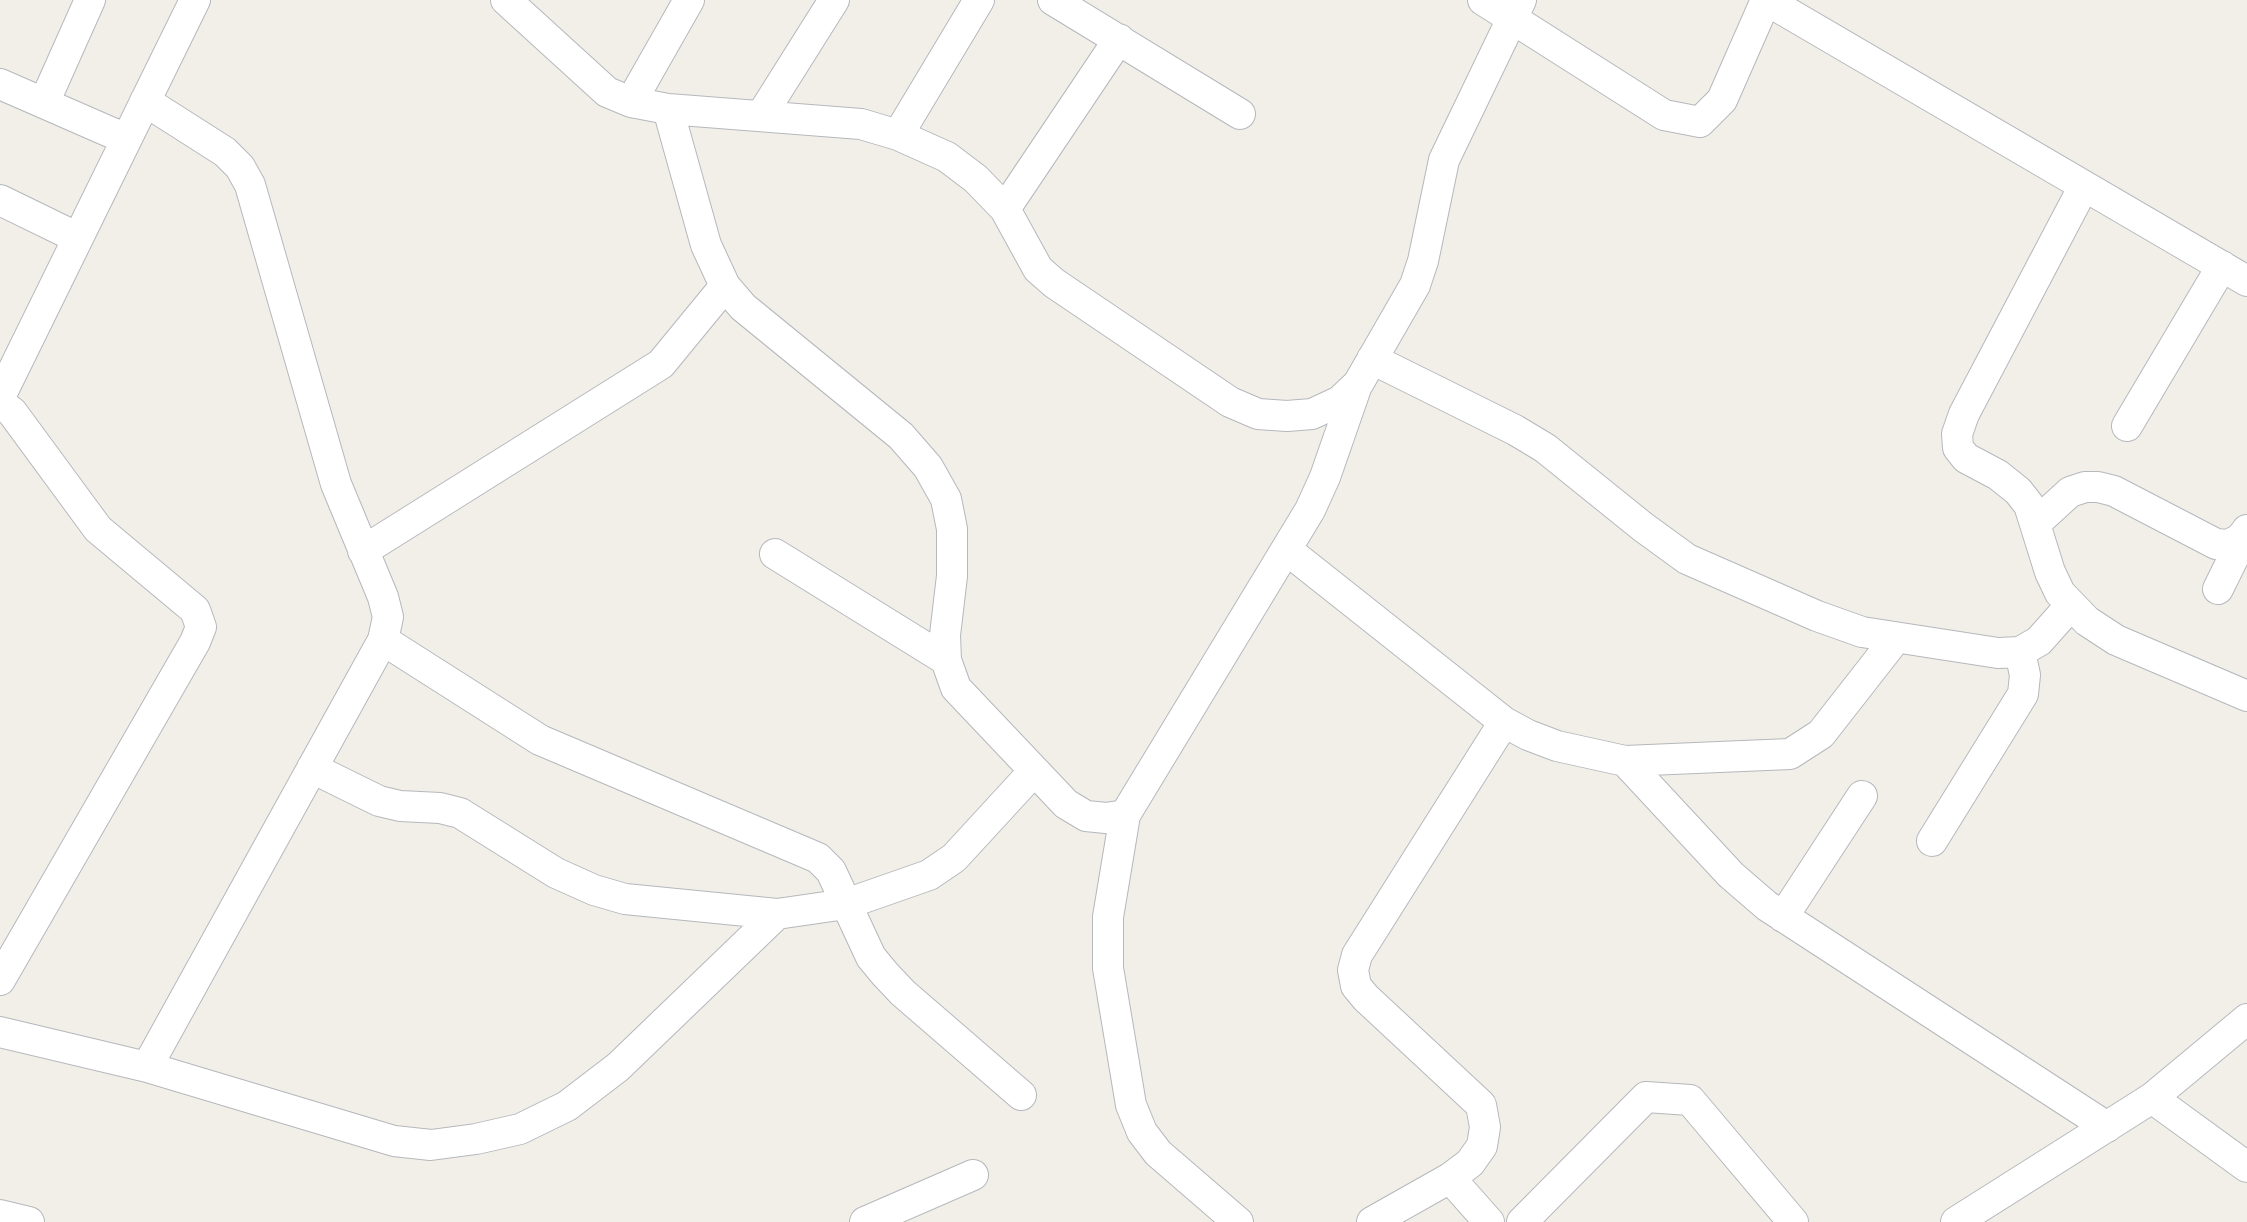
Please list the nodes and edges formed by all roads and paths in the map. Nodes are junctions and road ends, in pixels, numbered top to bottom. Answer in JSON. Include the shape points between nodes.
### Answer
{"nodes":[{"id":1,"x":90,"y":0,"type":"edge"},
{"id":2,"x":195,"y":0,"type":"edge"},
{"id":3,"x":506,"y":0,"type":"edge"},
{"id":4,"x":689,"y":0,"type":"edge"},
{"id":5,"x":834,"y":0,"type":"edge"},
{"id":6,"x":979,"y":0,"type":"edge"},
{"id":7,"x":1053,"y":0,"type":"edge"},
{"id":8,"x":1483,"y":0,"type":"edge"},
{"id":9,"x":1766,"y":0,"type":"edge"},
{"id":10,"x":1517,"y":9,"type":"edge"},
{"id":11,"x":1119,"y":39,"type":"junction"},
{"id":12,"x":0,"y":84,"type":"edge"},
{"id":13,"x":145,"y":101,"type":"junction"},
{"id":14,"x":632,"y":102,"type":"junction"},
{"id":15,"x":44,"y":103,"type":"junction"},
{"id":16,"x":668,"y":109,"type":"junction"},
{"id":17,"x":1240,"y":114,"type":"dead end"},
{"id":18,"x":761,"y":116,"type":"junction"},
{"id":19,"x":898,"y":135,"type":"junction"},
{"id":20,"x":126,"y":139,"type":"junction"},
{"id":21,"x":2084,"y":186,"type":"junction"},
{"id":22,"x":0,"y":200,"type":"edge"},
{"id":23,"x":1005,"y":209,"type":"junction"},
{"id":24,"x":78,"y":238,"type":"junction"},
{"id":25,"x":2234,"y":274,"type":"edge"},
{"id":26,"x":725,"y":286,"type":"junction"},
{"id":27,"x":1365,"y":372,"type":"junction"},
{"id":28,"x":0,"y":397,"type":"edge"},
{"id":29,"x":0,"y":403,"type":"edge"},
{"id":30,"x":2127,"y":426,"type":"dead end"},
{"id":31,"x":2035,"y":524,"type":"junction"},
{"id":32,"x":2247,"y":530,"type":"edge"},
{"id":33,"x":1287,"y":550,"type":"junction"},
{"id":34,"x":363,"y":551,"type":"junction"},
{"id":35,"x":776,"y":554,"type":"dead end"},
{"id":36,"x":2218,"y":589,"type":"dead end"},
{"id":37,"x":2071,"y":605,"type":"junction"},
{"id":38,"x":1896,"y":638,"type":"junction"},
{"id":39,"x":383,"y":640,"type":"junction"},
{"id":40,"x":2020,"y":652,"type":"junction"},
{"id":41,"x":946,"y":660,"type":"junction"},
{"id":42,"x":2247,"y":696,"type":"edge"},
{"id":43,"x":1504,"y":722,"type":"junction"},
{"id":44,"x":1625,"y":761,"type":"junction"},
{"id":45,"x":312,"y":768,"type":"junction"},
{"id":46,"x":1034,"y":771,"type":"junction"},
{"id":47,"x":1862,"y":796,"type":"dead end"},
{"id":48,"x":1125,"y":815,"type":"junction"},
{"id":49,"x":1932,"y":842,"type":"dead end"},
{"id":50,"x":846,"y":904,"type":"junction"},
{"id":51,"x":777,"y":914,"type":"junction"},
{"id":52,"x":1783,"y":917,"type":"junction"},
{"id":53,"x":0,"y":980,"type":"edge"},
{"id":54,"x":2247,"y":1019,"type":"edge"},
{"id":55,"x":0,"y":1032,"type":"edge"},
{"id":56,"x":147,"y":1067,"type":"junction"},
{"id":57,"x":1022,"y":1095,"type":"dead end"},
{"id":58,"x":2152,"y":1098,"type":"junction"},
{"id":59,"x":2107,"y":1127,"type":"junction"},
{"id":60,"x":2247,"y":1167,"type":"edge"},
{"id":61,"x":973,"y":1175,"type":"dead end"},
{"id":62,"x":1450,"y":1178,"type":"junction"},
{"id":63,"x":0,"y":1215,"type":"edge"},
{"id":64,"x":29,"y":1222,"type":"edge"},
{"id":65,"x":865,"y":1222,"type":"edge"},
{"id":66,"x":1238,"y":1222,"type":"edge"},
{"id":67,"x":1372,"y":1222,"type":"edge"},
{"id":68,"x":1489,"y":1222,"type":"edge"},
{"id":69,"x":1522,"y":1222,"type":"edge"},
{"id":70,"x":1793,"y":1222,"type":"edge"},
{"id":71,"x":1956,"y":1222,"type":"edge"}],
"edges":[{"from":1,"to":15,"type":"street"},
{"from":2,"to":13,"type":"street"},
{"from":3,"to":14,"type":"street","via":[[607,93]]},
{"from":4,"to":14,"type":"street"},
{"from":5,"to":18,"type":"street"},
{"from":6,"to":19,"type":"street"},
{"from":7,"to":11,"type":"street"},
{"from":8,"to":10,"type":"street"},
{"from":9,"to":10,"type":"street","via":[[1722,100],[1700,122],[1664,115]]},
{"from":9,"to":21,"type":"street"},
{"from":10,"to":27,"type":"street","via":[[1444,160],[1424,261],[1414,285]]},
{"from":11,"to":17,"type":"street"},
{"from":11,"to":23,"type":"street"},
{"from":12,"to":15,"type":"street"},
{"from":13,"to":20,"type":"street"},
{"from":13,"to":34,"type":"street","via":[[225,152],[250,185],[336,484]]},
{"from":14,"to":16,"type":"street"},
{"from":15,"to":20,"type":"street"},
{"from":16,"to":18,"type":"street"},
{"from":16,"to":26,"type":"street","via":[[711,262]]},
{"from":18,"to":19,"type":"street","via":[[861,124]]},
{"from":19,"to":23,"type":"street","via":[[947,157]]},
{"from":20,"to":24,"type":"street"},
{"from":21,"to":25,"type":"street"},
{"from":21,"to":31,"type":"street","via":[[1957,434],[1958,448],[1966,458],[2018,491],[2029,505]]},
{"from":22,"to":24,"type":"street"},
{"from":23,"to":27,"type":"street","via":[[1038,269],[1054,283],[1230,402],[1258,414],[1311,414],[1340,401]]},
{"from":24,"to":28,"type":"street"},
{"from":25,"to":30,"type":"street"},
{"from":26,"to":34,"type":"street","via":[[662,364]]},
{"from":26,"to":41,"type":"street","via":[[743,307],[901,436],[928,467],[946,499],[952,529]]},
{"from":27,"to":33,"type":"street","via":[[1325,477]]},
{"from":27,"to":38,"type":"street","via":[[1515,430],[1545,448],[1687,559],[1817,616],[1862,632]]},
{"from":29,"to":53,"type":"street","via":[[12,412],[98,529],[195,610],[201,627]]},
{"from":31,"to":32,"type":"street","via":[[2070,492],[2098,486],[2216,544],[2228,545]]},
{"from":31,"to":37,"type":"street","via":[[2050,572]]},
{"from":32,"to":36,"type":"street"},
{"from":33,"to":43,"type":"street"},
{"from":33,"to":48,"type":"street"},
{"from":34,"to":39,"type":"street","via":[[388,617]]},
{"from":35,"to":41,"type":"street"},
{"from":37,"to":40,"type":"street","via":[[2039,641]]},
{"from":37,"to":42,"type":"street","via":[[2116,640]]},
{"from":38,"to":40,"type":"street","via":[[1998,653]]},
{"from":38,"to":44,"type":"street","via":[[1821,734],[1790,754]]},
{"from":39,"to":45,"type":"street"},
{"from":39,"to":50,"type":"street","via":[[540,740],[818,858],[831,871]]},
{"from":40,"to":49,"type":"street","via":[[2025,675],[2023,694]]},
{"from":41,"to":46,"type":"street","via":[[956,688]]},
{"from":43,"to":44,"type":"street","via":[[1557,746]]},
{"from":43,"to":62,"type":"street","via":[[1357,955],[1353,970],[1356,986],[1366,998],[1481,1105],[1485,1127],[1482,1146],[1470,1163]]},
{"from":44,"to":52,"type":"street","via":[[1731,875]]},
{"from":45,"to":51,"type":"street","via":[[379,801],[460,813],[556,873],[594,890],[625,899]]},
{"from":45,"to":56,"type":"street"},
{"from":46,"to":48,"type":"street","via":[[1066,804],[1086,816]]},
{"from":46,"to":50,"type":"street","via":[[954,858],[929,875]]},
{"from":47,"to":52,"type":"street"},
{"from":48,"to":66,"type":"street","via":[[1108,917],[1108,968],[1131,1105],[1142,1132],[1158,1153]]},
{"from":50,"to":51,"type":"street"},
{"from":50,"to":57,"type":"street","via":[[871,957],[897,987]]},
{"from":51,"to":56,"type":"street","via":[[618,1067],[567,1106],[520,1129],[431,1145],[394,1142]]},
{"from":52,"to":59,"type":"street"},
{"from":54,"to":58,"type":"street"},
{"from":55,"to":56,"type":"street"},
{"from":58,"to":59,"type":"street"},
{"from":58,"to":60,"type":"street"},
{"from":59,"to":71,"type":"street"},
{"from":61,"to":65,"type":"street"},
{"from":62,"to":67,"type":"street"},
{"from":62,"to":68,"type":"street"},
{"from":63,"to":64,"type":"street"},
{"from":69,"to":70,"type":"street","via":[[1646,1097],[1690,1100]]}]}
